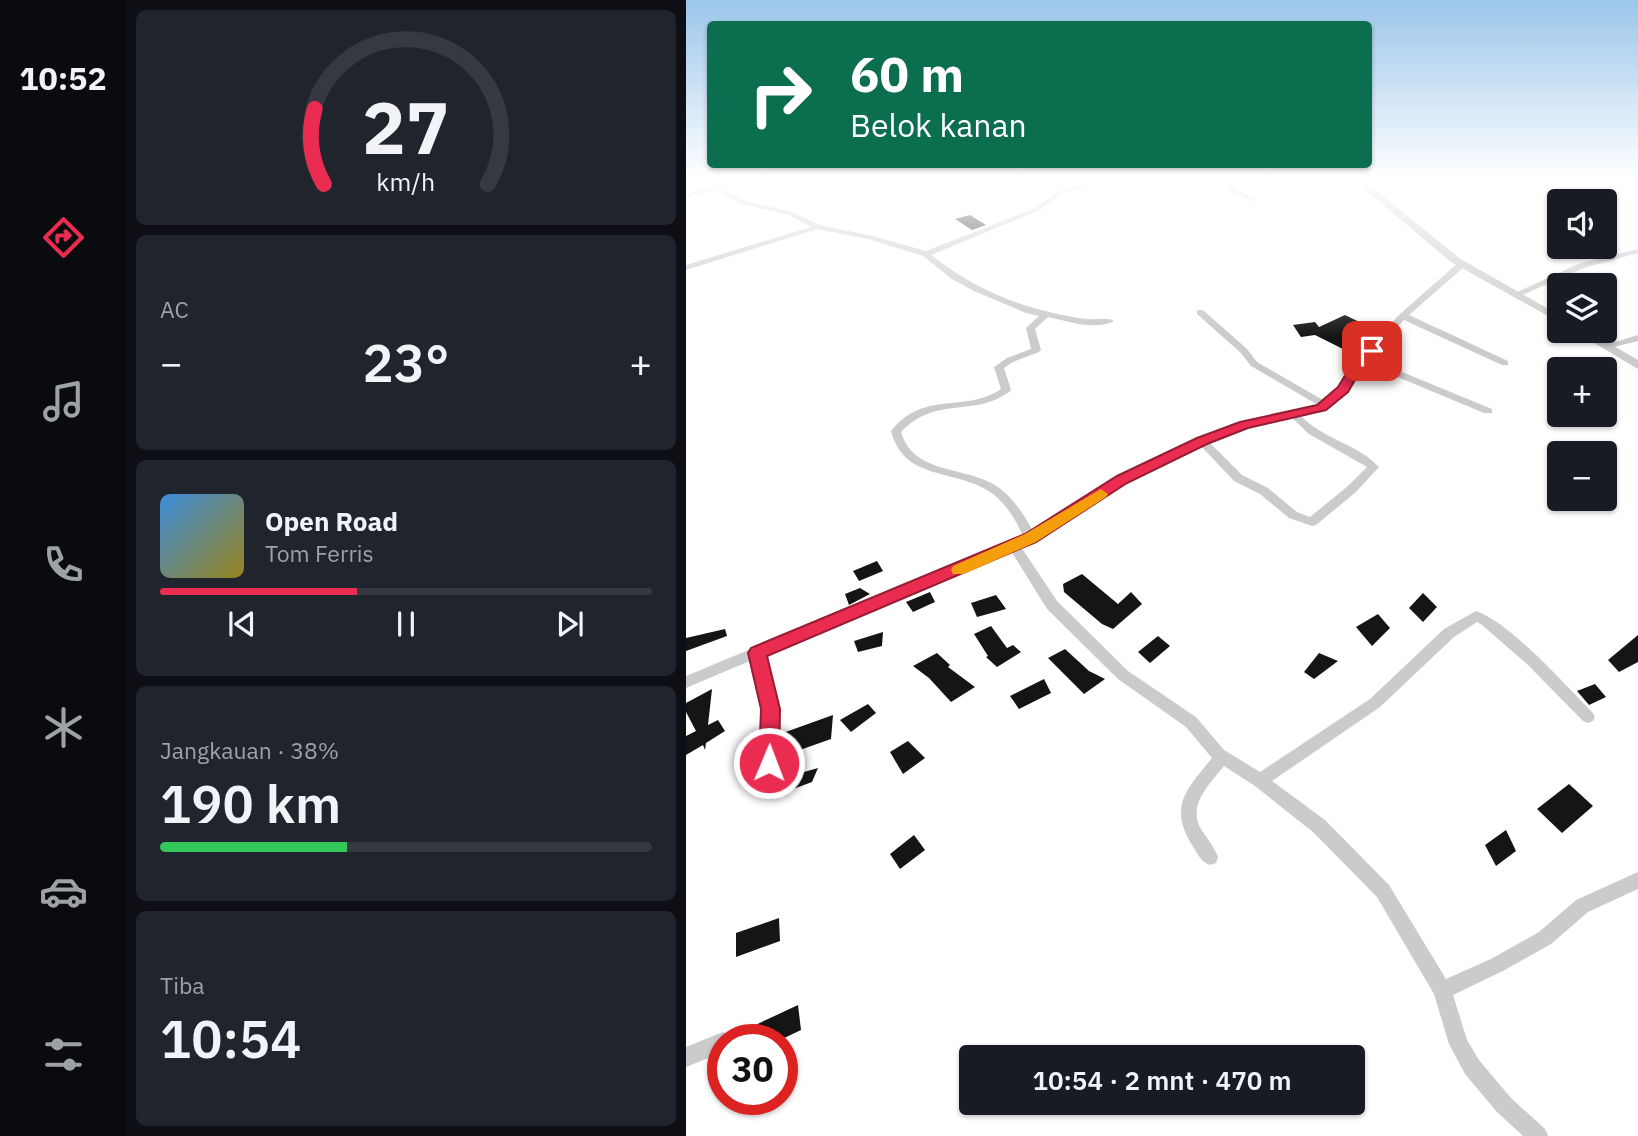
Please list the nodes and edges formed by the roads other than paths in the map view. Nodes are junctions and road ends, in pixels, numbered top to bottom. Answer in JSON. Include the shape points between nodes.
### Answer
{"nodes":[{"id":1,"x":804,"y":231,"type":"edge"},
{"id":2,"x":837,"y":231,"type":"edge"},
{"id":3,"x":983,"y":231,"type":"edge"},
{"id":4,"x":1421,"y":231,"type":"edge"},
{"id":5,"x":1638,"y":251,"type":"edge"},
{"id":6,"x":926,"y":254,"type":"junction"},
{"id":7,"x":1462,"y":264,"type":"junction"},
{"id":8,"x":686,"y":268,"type":"edge"},
{"id":9,"x":1515,"y":295,"type":"junction"},
{"id":10,"x":1200,"y":312,"type":"dead end"},
{"id":11,"x":1547,"y":312,"type":"edge"},
{"id":12,"x":1045,"y":316,"type":"junction"},
{"id":13,"x":1403,"y":316,"type":"junction"},
{"id":14,"x":1110,"y":321,"type":"dead end"},
{"id":15,"x":1638,"y":338,"type":"edge"},
{"id":16,"x":1601,"y":343,"type":"edge"},
{"id":17,"x":1606,"y":346,"type":"junction"},
{"id":18,"x":1362,"y":359,"type":"junction"},
{"id":19,"x":1505,"y":363,"type":"dead end"},
{"id":20,"x":1638,"y":365,"type":"edge"},
{"id":21,"x":1325,"y":405,"type":"junction"},
{"id":22,"x":1488,"y":411,"type":"dead end"},
{"id":23,"x":1295,"y":415,"type":"junction"},
{"id":24,"x":1202,"y":441,"type":"junction"},
{"id":25,"x":1030,"y":538,"type":"junction"},
{"id":26,"x":1014,"y":546,"type":"junction"},
{"id":27,"x":757,"y":653,"type":"junction"},
{"id":28,"x":686,"y":682,"type":"edge"},
{"id":29,"x":1588,"y":717,"type":"dead end"},
{"id":30,"x":1222,"y":757,"type":"junction"},
{"id":31,"x":1260,"y":781,"type":"junction"},
{"id":32,"x":772,"y":788,"type":"dead end"},
{"id":33,"x":1210,"y":857,"type":"dead end"},
{"id":34,"x":1638,"y":880,"type":"edge"},
{"id":35,"x":1442,"y":990,"type":"junction"},
{"id":36,"x":707,"y":1048,"type":"edge"},
{"id":37,"x":686,"y":1057,"type":"edge"},
{"id":38,"x":1538,"y":1136,"type":"edge"}],
"edges":[{"from":1,"to":8,"type":"street"},
{"from":2,"to":6,"type":"street"},
{"from":3,"to":6,"type":"street"},
{"from":4,"to":7,"type":"street"},
{"from":5,"to":9,"type":"street","via":[[1581,266]]},
{"from":6,"to":12,"type":"street","via":[[977,289]]},
{"from":7,"to":9,"type":"street"},
{"from":7,"to":13,"type":"street"},
{"from":9,"to":11,"type":"street"},
{"from":10,"to":21,"type":"street","via":[[1254,364]]},
{"from":12,"to":14,"type":"street"},
{"from":12,"to":25,"type":"street","via":[[1030,328],[1036,350],[999,367],[1004,393],[922,411],[896,431],[896,442],[908,455],[987,485],[1001,495],[1020,516]]},
{"from":13,"to":18,"type":"street"},
{"from":13,"to":19,"type":"street"},
{"from":15,"to":17,"type":"street"},
{"from":16,"to":17,"type":"street"},
{"from":17,"to":20,"type":"street"},
{"from":18,"to":21,"type":"street","via":[[1343,389]]},
{"from":18,"to":22,"type":"street"},
{"from":21,"to":23,"type":"street"},
{"from":23,"to":24,"type":"street","via":[[1245,425]]},
{"from":23,"to":24,"type":"street","via":[[1322,439],[1374,467],[1312,522],[1238,478]]},
{"from":24,"to":25,"type":"street","via":[[1122,480]]},
{"from":25,"to":26,"type":"street"},
{"from":26,"to":27,"type":"street"},
{"from":26,"to":30,"type":"street","via":[[1067,621],[1123,675],[1191,722]]},
{"from":27,"to":28,"type":"street"},
{"from":27,"to":32,"type":"street","via":[[771,709]]},
{"from":29,"to":31,"type":"street","via":[[1533,661],[1476,616],[1450,633],[1375,703]]},
{"from":30,"to":31,"type":"street"},
{"from":30,"to":33,"type":"street","via":[[1188,810],[1188,820]]},
{"from":31,"to":35,"type":"street","via":[[1319,826],[1382,891]]},
{"from":34,"to":35,"type":"street","via":[[1581,905],[1545,938]]},
{"from":35,"to":38,"type":"street","via":[[1459,1044],[1472,1067]]},
{"from":36,"to":37,"type":"street"}]}
